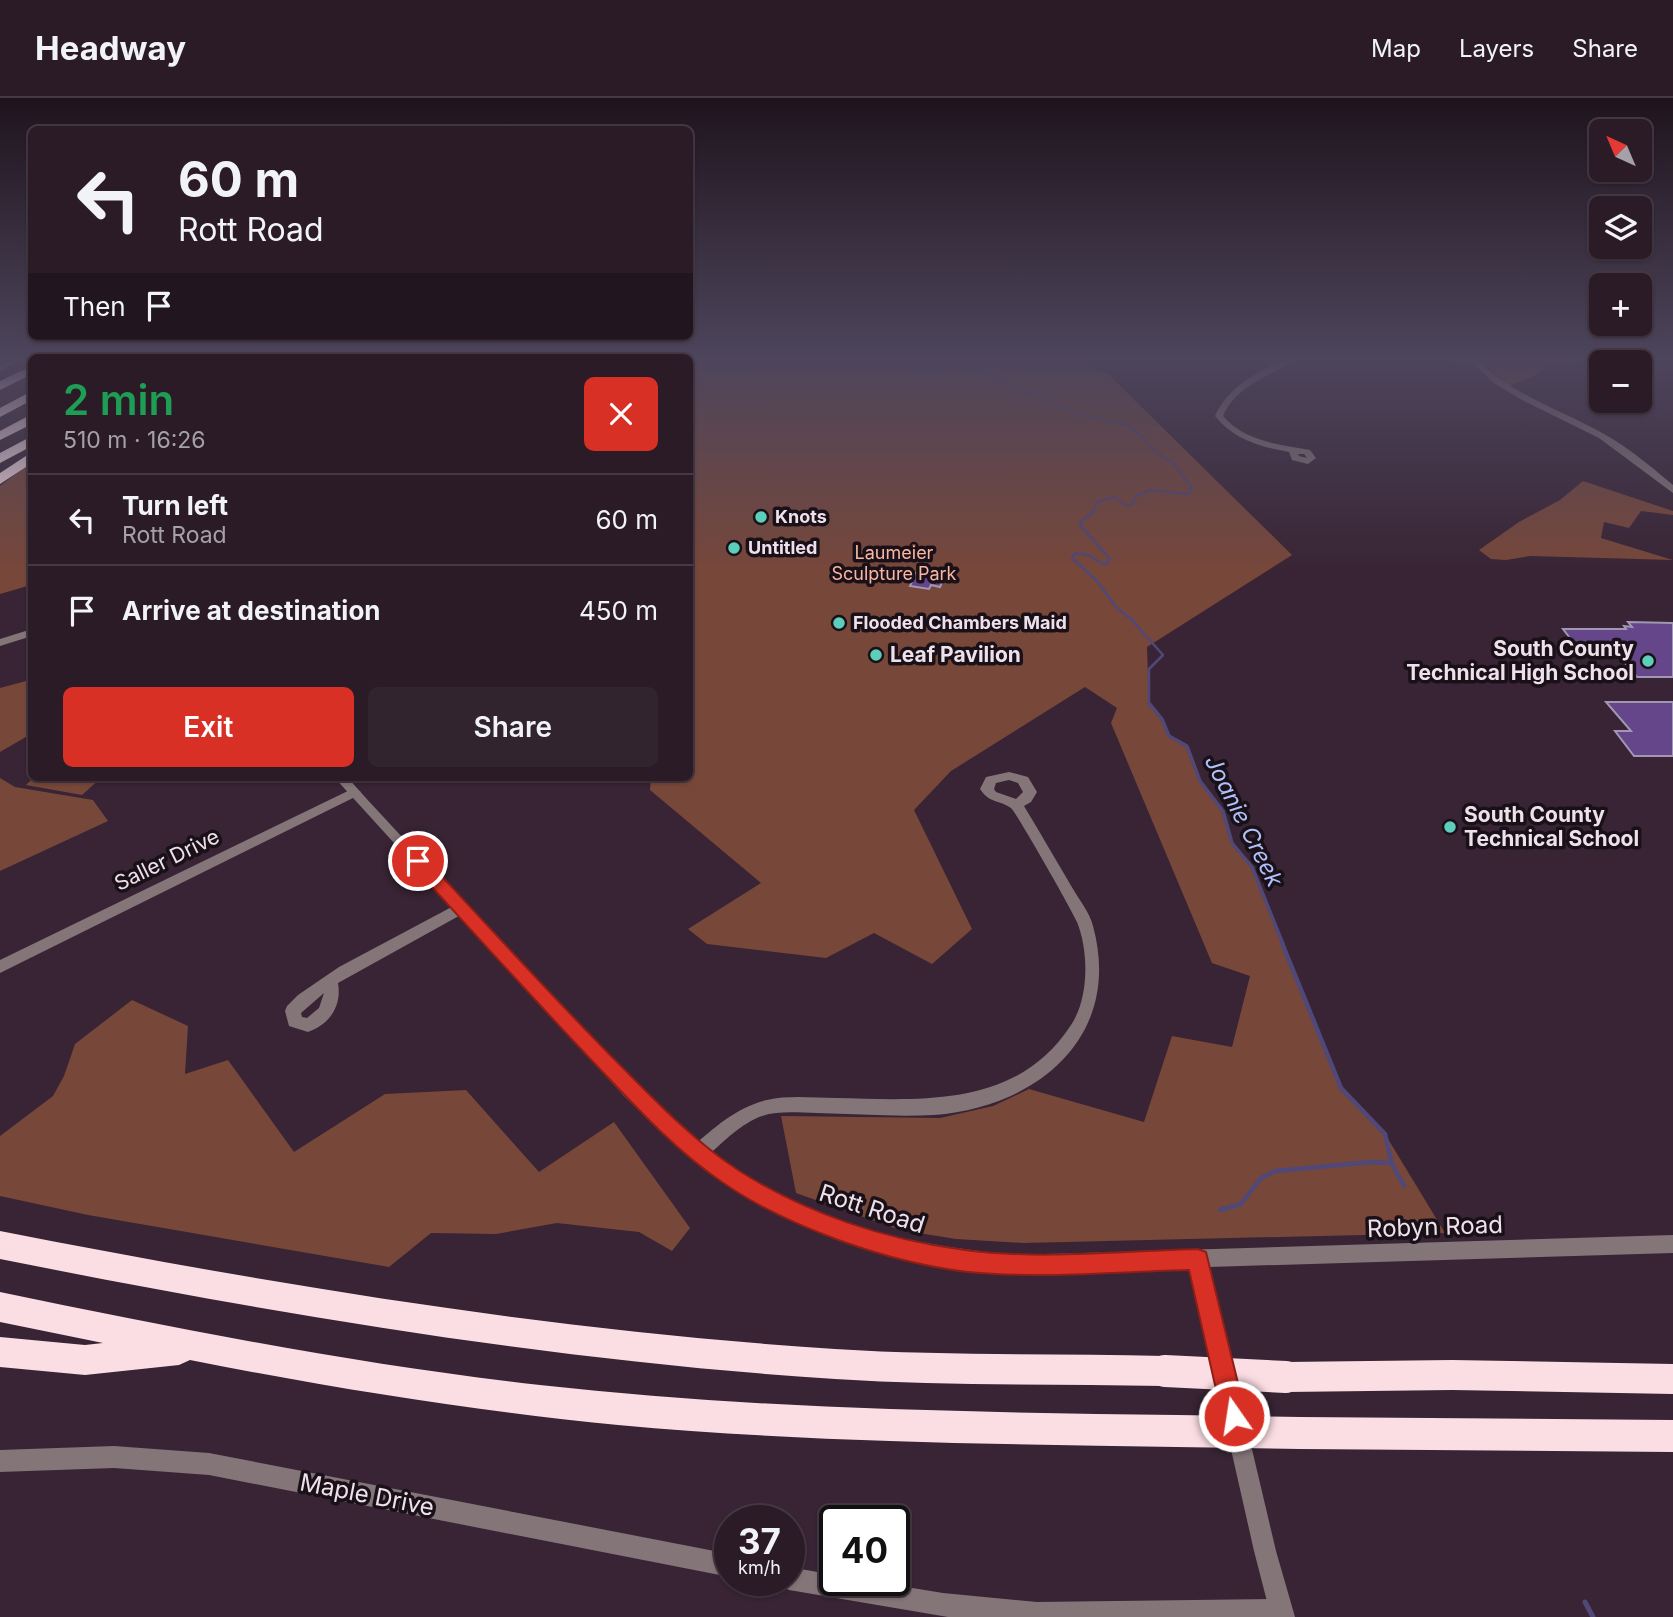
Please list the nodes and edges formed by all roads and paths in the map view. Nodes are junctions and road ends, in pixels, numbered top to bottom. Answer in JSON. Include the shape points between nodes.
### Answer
{"nodes":[{"id":1,"x":1235,"y":430,"type":"edge"},
{"id":2,"x":1589,"y":430,"type":"edge"},
{"id":3,"x":28,"y":442,"type":"edge"},
{"id":4,"x":1293,"y":452,"type":"dead end"},
{"id":5,"x":0,"y":459,"type":"edge"},
{"id":6,"x":28,"y":459,"type":"edge"},
{"id":7,"x":0,"y":480,"type":"edge"},
{"id":8,"x":1671,"y":487,"type":"edge"},
{"id":9,"x":28,"y":633,"type":"edge"},
{"id":10,"x":0,"y":643,"type":"edge"},
{"id":11,"x":344,"y":781,"type":"edge"},
{"id":12,"x":354,"y":792,"type":"junction"},
{"id":13,"x":1017,"y":805,"type":"dead end"},
{"id":14,"x":461,"y":908,"type":"junction"},
{"id":15,"x":0,"y":967,"type":"edge"},
{"id":16,"x":330,"y":981,"type":"dead end"},
{"id":17,"x":698,"y":1153,"type":"junction"},
{"id":18,"x":0,"y":1244,"type":"edge"},
{"id":19,"x":1673,"y":1244,"type":"edge"},
{"id":20,"x":1198,"y":1260,"type":"junction"},
{"id":21,"x":0,"y":1307,"type":"edge"},
{"id":22,"x":199,"y":1348,"type":"junction"},
{"id":23,"x":0,"y":1352,"type":"edge"},
{"id":24,"x":1673,"y":1379,"type":"edge"},
{"id":25,"x":1673,"y":1436,"type":"edge"},
{"id":26,"x":0,"y":1461,"type":"edge"},
{"id":27,"x":714,"y":1563,"type":"edge"},
{"id":28,"x":805,"y":1581,"type":"edge"},
{"id":29,"x":1282,"y":1614,"type":"edge"}],
"edges":[{"from":1,"to":4,"type":"street"},
{"from":2,"to":8,"type":"street"},
{"from":3,"to":5,"type":"highway"},
{"from":6,"to":7,"type":"highway"},
{"from":9,"to":10,"type":"street"},
{"from":11,"to":12,"type":"street","name":"Rott Road"},
{"from":12,"to":14,"type":"street","name":"Rott Road"},
{"from":12,"to":15,"type":"street","name":"Saller Drive"},
{"from":13,"to":17,"type":"street","via":[[1085,923],[1096,967],[1091,1004],[1057,1055],[1002,1092],[950,1106],[761,1108],[741,1116]]},
{"from":14,"to":16,"type":"street"},
{"from":14,"to":17,"type":"street","name":"Rott Road","via":[[639,1098]]},
{"from":17,"to":20,"type":"street","name":"Rott Road","via":[[748,1187],[802,1215],[924,1254],[1012,1264]]},
{"from":18,"to":24,"type":"highway","bridge":true,"via":[[201,1285],[385,1315],[575,1340],[836,1364],[1286,1377]]},
{"from":19,"to":20,"type":"street","name":"Robyn Road"},
{"from":20,"to":29,"type":"street"},
{"from":21,"to":22,"type":"highway"},
{"from":22,"to":23,"type":"highway","via":[[85,1360]]},
{"from":22,"to":25,"type":"highway","bridge":true,"via":[[449,1389],[640,1411],[851,1425]]},
{"from":26,"to":27,"type":"street","name":"Maple Drive","via":[[114,1457],[209,1464]]},
{"from":28,"to":29,"type":"street","via":[[961,1608],[1038,1614]]}]}
